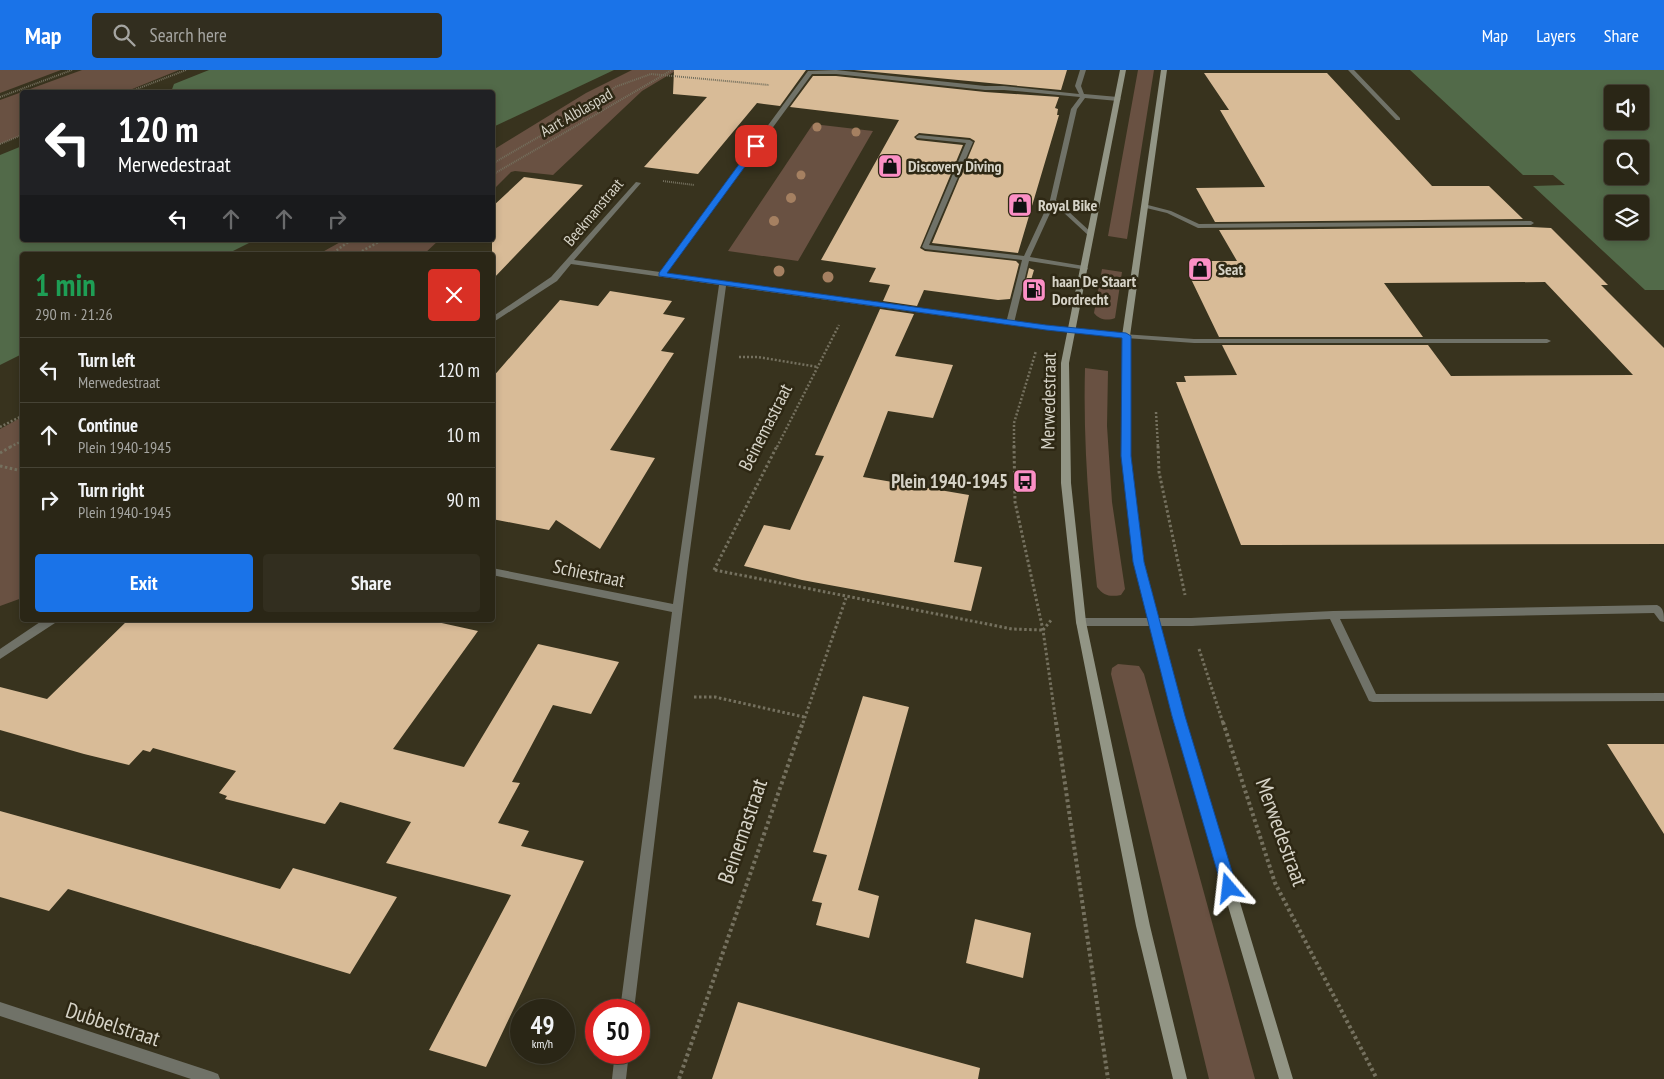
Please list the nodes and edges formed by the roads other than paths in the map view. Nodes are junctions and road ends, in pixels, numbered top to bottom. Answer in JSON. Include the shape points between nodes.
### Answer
{"nodes":[{"id":1,"x":1083,"y":70,"type":"edge"},
{"id":2,"x":1123,"y":70,"type":"edge"},
{"id":3,"x":1164,"y":70,"type":"edge"},
{"id":4,"x":1351,"y":70,"type":"edge"},
{"id":5,"x":1083,"y":97,"type":"junction"},
{"id":6,"x":1118,"y":99,"type":"junction"},
{"id":7,"x":1398,"y":118,"type":"dead end"},
{"id":8,"x":919,"y":137,"type":"dead end"},
{"id":9,"x":638,"y":183,"type":"road end"},
{"id":10,"x":1054,"y":200,"type":"junction"},
{"id":11,"x":1144,"y":206,"type":"junction"},
{"id":12,"x":1531,"y":222,"type":"dead end"},
{"id":13,"x":1091,"y":235,"type":"junction"},
{"id":14,"x":1026,"y":258,"type":"junction"},
{"id":15,"x":572,"y":262,"type":"junction"},
{"id":16,"x":1084,"y":268,"type":"junction"},
{"id":17,"x":662,"y":274,"type":"junction"},
{"id":18,"x":723,"y":283,"type":"junction"},
{"id":19,"x":495,"y":319,"type":"edge"},
{"id":20,"x":1010,"y":323,"type":"junction"},
{"id":21,"x":1070,"y":331,"type":"junction"},
{"id":22,"x":1126,"y":336,"type":"junction"},
{"id":23,"x":1547,"y":341,"type":"dead end"},
{"id":24,"x":495,"y":572,"type":"edge"},
{"id":25,"x":678,"y":609,"type":"junction"},
{"id":26,"x":1333,"y":615,"type":"junction"},
{"id":27,"x":1664,"y":618,"type":"edge"},
{"id":28,"x":47,"y":622,"type":"edge"},
{"id":29,"x":1081,"y":622,"type":"junction"},
{"id":30,"x":1154,"y":624,"type":"junction"},
{"id":31,"x":0,"y":654,"type":"edge"},
{"id":32,"x":1664,"y":697,"type":"edge"},
{"id":33,"x":628,"y":999,"type":"edge"},
{"id":34,"x":0,"y":1009,"type":"edge"},
{"id":35,"x":621,"y":1064,"type":"edge"},
{"id":36,"x":213,"y":1079,"type":"edge"},
{"id":37,"x":619,"y":1079,"type":"edge"},
{"id":38,"x":1180,"y":1079,"type":"edge"},
{"id":39,"x":1286,"y":1079,"type":"edge"}],
"edges":[{"from":1,"to":5,"type":"street","via":[[1078,86]]},
{"from":2,"to":6,"type":"main road","name":"Merwedestraat"},
{"from":3,"to":11,"type":"main road"},
{"from":4,"to":7,"type":"street"},
{"from":5,"to":6,"type":"street"},
{"from":5,"to":10,"type":"street","via":[[1074,109]]},
{"from":5,"to":17,"type":"street","via":[[810,72]]},
{"from":6,"to":13,"type":"main road","name":"Merwedestraat"},
{"from":8,"to":14,"type":"street","via":[[970,142],[925,246]]},
{"from":9,"to":15,"type":"street","name":"Beekmanstraat"},
{"from":10,"to":13,"type":"street"},
{"from":10,"to":14,"type":"street"},
{"from":11,"to":12,"type":"street","via":[[1169,212],[1198,226]]},
{"from":11,"to":22,"type":"main road"},
{"from":13,"to":16,"type":"main road","name":"Merwedestraat"},
{"from":14,"to":16,"type":"street"},
{"from":14,"to":20,"type":"street"},
{"from":15,"to":17,"type":"street","name":"Beekmanstraat"},
{"from":15,"to":19,"type":"street","name":"Beekmanstraat","via":[[554,279]]},
{"from":16,"to":21,"type":"main road","name":"Merwedestraat"},
{"from":17,"to":18,"type":"street"},
{"from":18,"to":20,"type":"street"},
{"from":18,"to":25,"type":"street"},
{"from":20,"to":21,"type":"street"},
{"from":21,"to":22,"type":"street","name":"Merwedestraat"},
{"from":21,"to":29,"type":"main road","name":"Merwedestraat","via":[[1065,362],[1066,483]]},
{"from":22,"to":23,"type":"street","name":"Merwedestraat","via":[[1194,341]]},
{"from":22,"to":30,"type":"main road","via":[[1126,456],[1139,562]]},
{"from":24,"to":25,"type":"street","name":"Schiestraat"},
{"from":25,"to":33,"type":"street"},
{"from":26,"to":27,"type":"street","via":[[1658,610]]},
{"from":26,"to":30,"type":"street"},
{"from":26,"to":32,"type":"street","via":[[1373,698]]},
{"from":28,"to":31,"type":"street"},
{"from":29,"to":30,"type":"street"},
{"from":29,"to":38,"type":"main road","name":"Merwedestraat","via":[[1143,926]]},
{"from":30,"to":39,"type":"main road","via":[[1178,716]]},
{"from":34,"to":36,"type":"street","name":"Dubbelstraat"},
{"from":35,"to":37,"type":"street"}]}
